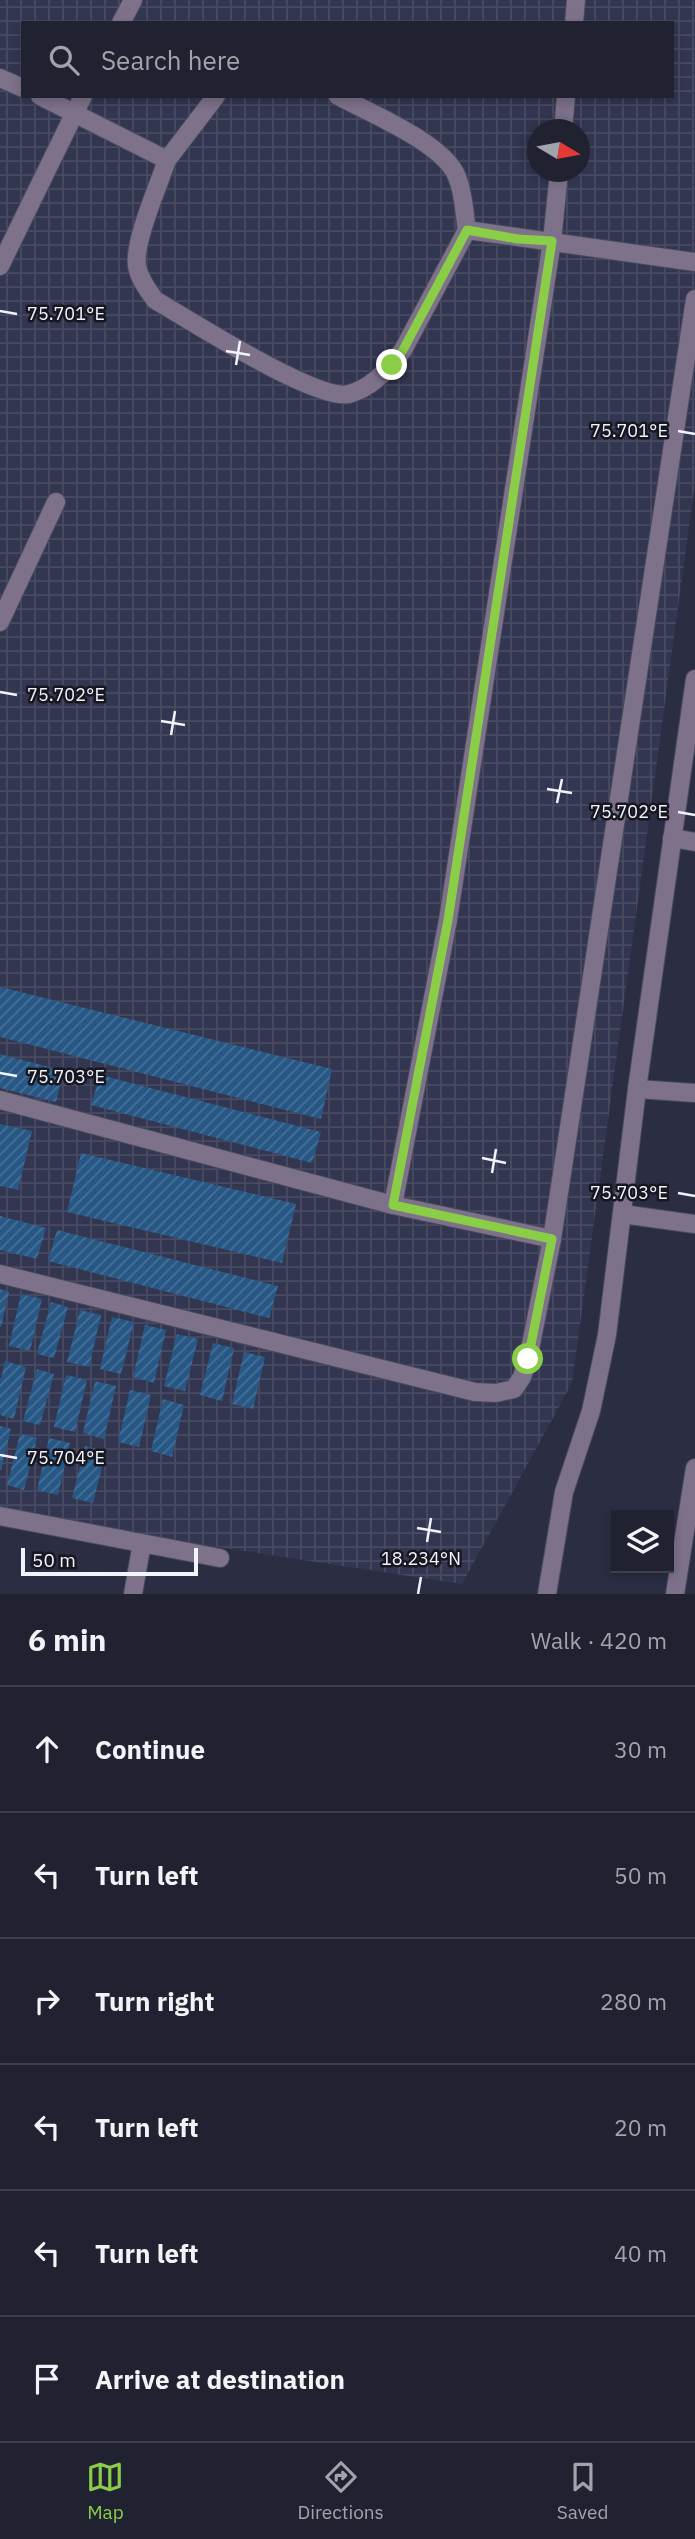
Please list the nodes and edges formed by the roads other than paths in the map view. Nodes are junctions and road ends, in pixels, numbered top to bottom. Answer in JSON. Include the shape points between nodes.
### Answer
{"nodes":[{"id":1,"x":133,"y":0,"type":"edge"},
{"id":2,"x":576,"y":0,"type":"edge"},
{"id":3,"x":122,"y":21,"type":"edge"},
{"id":4,"x":574,"y":21,"type":"edge"},
{"id":5,"x":0,"y":78,"type":"edge"},
{"id":6,"x":21,"y":87,"type":"edge"},
{"id":7,"x":44,"y":98,"type":"edge"},
{"id":8,"x":82,"y":98,"type":"edge"},
{"id":9,"x":214,"y":98,"type":"edge"},
{"id":10,"x":342,"y":98,"type":"edge"},
{"id":11,"x":566,"y":98,"type":"edge"},
{"id":12,"x":74,"y":113,"type":"junction"},
{"id":13,"x":564,"y":119,"type":"edge"},
{"id":14,"x":167,"y":160,"type":"junction"},
{"id":15,"x":558,"y":182,"type":"edge"},
{"id":16,"x":467,"y":230,"type":"junction"},
{"id":17,"x":552,"y":241,"type":"junction"},
{"id":18,"x":695,"y":262,"type":"edge"},
{"id":19,"x":0,"y":266,"type":"edge"},
{"id":20,"x":695,"y":299,"type":"edge"},
{"id":21,"x":56,"y":502,"type":"dead end"},
{"id":22,"x":0,"y":622,"type":"edge"},
{"id":23,"x":695,"y":679,"type":"edge"},
{"id":24,"x":672,"y":838,"type":"junction"},
{"id":25,"x":695,"y":842,"type":"edge"},
{"id":26,"x":637,"y":1089,"type":"junction"},
{"id":27,"x":695,"y":1093,"type":"edge"},
{"id":28,"x":0,"y":1100,"type":"edge"},
{"id":29,"x":393,"y":1205,"type":"junction"},
{"id":30,"x":622,"y":1214,"type":"junction"},
{"id":31,"x":695,"y":1224,"type":"edge"},
{"id":32,"x":552,"y":1239,"type":"junction"},
{"id":33,"x":0,"y":1274,"type":"edge"},
{"id":34,"x":695,"y":1468,"type":"edge"},
{"id":35,"x":0,"y":1516,"type":"edge"},
{"id":36,"x":691,"y":1521,"type":"edge"},
{"id":37,"x":142,"y":1543,"type":"junction"},
{"id":38,"x":220,"y":1558,"type":"dead end"},
{"id":39,"x":133,"y":1594,"type":"edge"},
{"id":40,"x":547,"y":1594,"type":"edge"},
{"id":41,"x":675,"y":1594,"type":"edge"}],
"edges":[{"from":1,"to":3,"type":"street"},
{"from":2,"to":4,"type":"street"},
{"from":5,"to":6,"type":"street"},
{"from":7,"to":12,"type":"street"},
{"from":8,"to":12,"type":"street"},
{"from":9,"to":14,"type":"street"},
{"from":10,"to":16,"type":"street","via":[[428,144],[446,159],[457,176]]},
{"from":11,"to":13,"type":"street"},
{"from":12,"to":14,"type":"street"},
{"from":12,"to":19,"type":"street"},
{"from":14,"to":16,"type":"street","via":[[139,245],[137,265],[144,285],[155,300],[261,362],[327,392],[347,395],[392,365]]},
{"from":15,"to":17,"type":"street"},
{"from":16,"to":17,"type":"street"},
{"from":17,"to":18,"type":"street"},
{"from":17,"to":29,"type":"street","via":[[448,920]]},
{"from":20,"to":32,"type":"street"},
{"from":21,"to":22,"type":"street"},
{"from":23,"to":24,"type":"street"},
{"from":24,"to":25,"type":"street"},
{"from":24,"to":26,"type":"street"},
{"from":26,"to":27,"type":"street"},
{"from":26,"to":30,"type":"street"},
{"from":28,"to":29,"type":"street"},
{"from":29,"to":32,"type":"street"},
{"from":30,"to":31,"type":"street"},
{"from":30,"to":40,"type":"street","via":[[601,1370],[564,1492]]},
{"from":32,"to":33,"type":"street","via":[[522,1377],[514,1389],[496,1393],[475,1392]]},
{"from":34,"to":36,"type":"street"},
{"from":35,"to":37,"type":"street"},
{"from":36,"to":41,"type":"street"},
{"from":37,"to":38,"type":"street"},
{"from":37,"to":39,"type":"street"}]}
